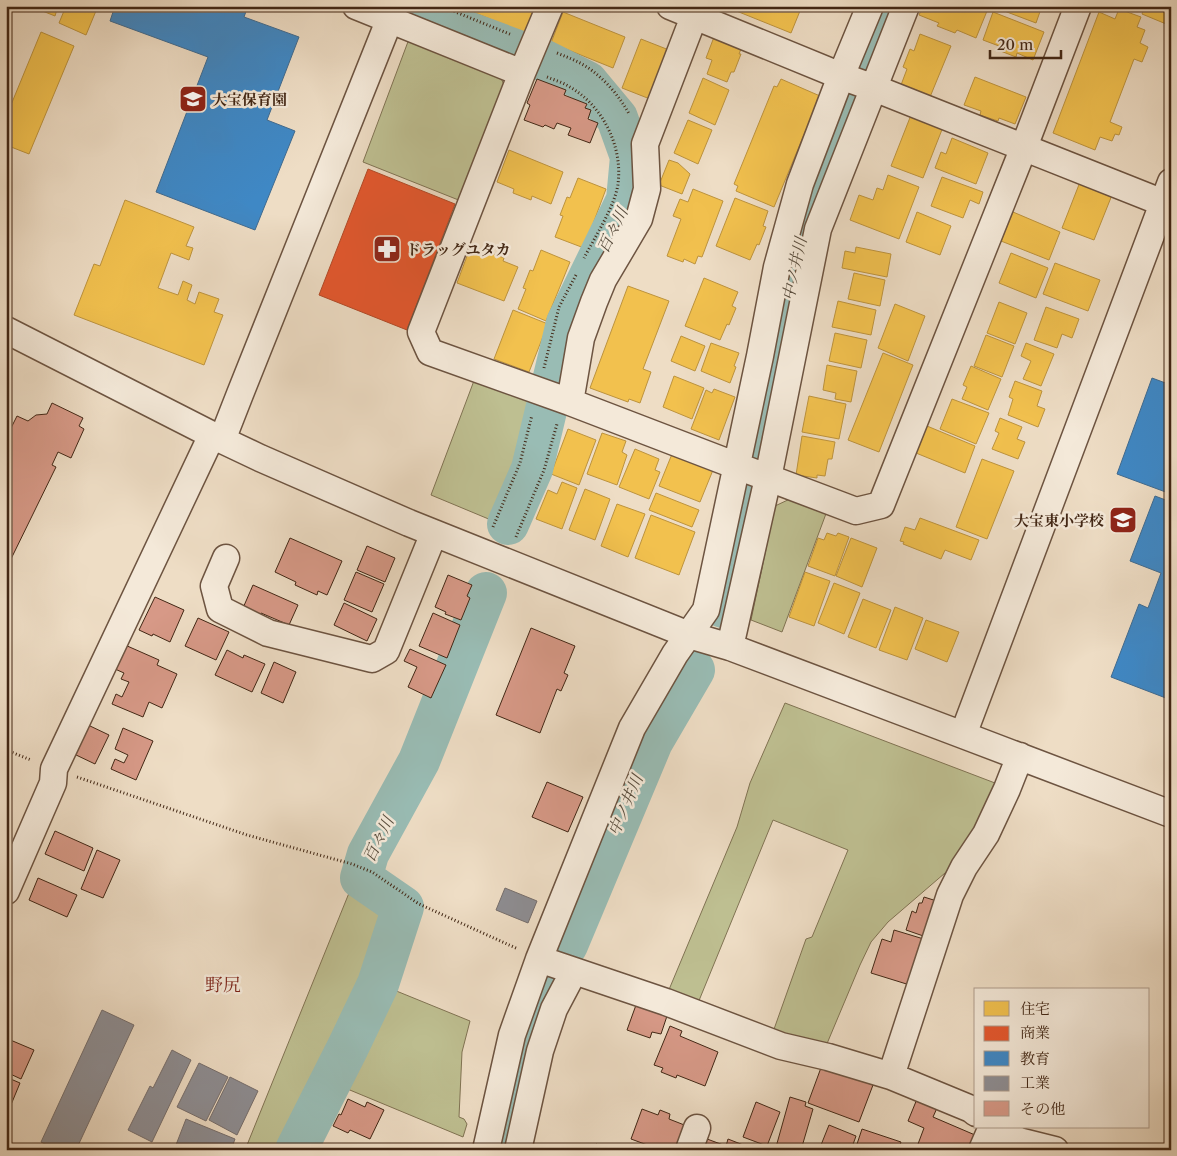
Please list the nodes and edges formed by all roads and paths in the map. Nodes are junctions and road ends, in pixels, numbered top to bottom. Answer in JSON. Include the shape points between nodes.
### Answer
{"nodes":[{"id":1,"x":356,"y":6,"type":"edge"},
{"id":2,"x":550,"y":6,"type":"edge"},
{"id":3,"x":670,"y":6,"type":"edge"},
{"id":4,"x":870,"y":6,"type":"edge"},
{"id":5,"x":906,"y":6,"type":"edge"},
{"id":6,"x":1078,"y":6,"type":"edge"},
{"id":7,"x":696,"y":11,"type":"edge"},
{"id":8,"x":393,"y":13,"type":"edge"},
{"id":9,"x":526,"y":63,"type":"junction"},
{"id":10,"x":841,"y":76,"type":"junction"},
{"id":11,"x":874,"y":88,"type":"junction"},
{"id":12,"x":1024,"y":147,"type":"junction"},
{"id":13,"x":1168,"y":197,"type":"edge"},
{"id":14,"x":581,"y":264,"type":"dead end"},
{"id":15,"x":577,"y":273,"type":"dead end"},
{"id":16,"x":6,"y":330,"type":"edge"},
{"id":17,"x":555,"y":396,"type":"junction"},
{"id":18,"x":217,"y":438,"type":"junction"},
{"id":19,"x":736,"y":466,"type":"junction"},
{"id":20,"x":768,"y":478,"type":"junction"},
{"id":21,"x":493,"y":527,"type":"dead end"},
{"id":22,"x":434,"y":533,"type":"junction"},
{"id":23,"x":516,"y":537,"type":"dead end"},
{"id":24,"x":226,"y":558,"type":"dead end"},
{"id":25,"x":690,"y":635,"type":"junction"},
{"id":26,"x":730,"y":647,"type":"junction"},
{"id":27,"x":963,"y":734,"type":"junction"},
{"id":28,"x":6,"y":750,"type":"edge"},
{"id":29,"x":1020,"y":756,"type":"junction"},
{"id":30,"x":54,"y":769,"type":"junction"},
{"id":31,"x":1171,"y":814,"type":"edge"},
{"id":32,"x":6,"y":891,"type":"edge"},
{"id":33,"x":538,"y":959,"type":"junction"},
{"id":34,"x":574,"y":970,"type":"junction"},
{"id":35,"x":891,"y":1076,"type":"junction"},
{"id":36,"x":974,"y":1111,"type":"edge"},
{"id":37,"x":993,"y":1128,"type":"edge"},
{"id":38,"x":995,"y":1128,"type":"edge"},
{"id":39,"x":486,"y":1150,"type":"edge"},
{"id":40,"x":518,"y":1150,"type":"edge"},
{"id":41,"x":982,"y":1150,"type":"edge"},
{"id":42,"x":1055,"y":1150,"type":"edge"}],
"edges":[{"from":1,"to":8,"type":"street"},
{"from":2,"to":9,"type":"street"},
{"from":3,"to":7,"type":"street"},
{"from":4,"to":10,"type":"street"},
{"from":5,"to":11,"type":"street"},
{"from":6,"to":12,"type":"street"},
{"from":7,"to":10,"type":"street"},
{"from":7,"to":17,"type":"street","via":[[645,144],[647,189],[640,219],[603,280]]},
{"from":8,"to":9,"type":"street","via":[[410,27]]},
{"from":8,"to":18,"type":"street","via":[[240,394]]},
{"from":9,"to":14,"type":"path","via":[[584,97],[599,113],[615,146],[618,185],[612,204]]},
{"from":9,"to":17,"type":"street","via":[[421,332],[430,352]]},
{"from":10,"to":11,"type":"street"},
{"from":10,"to":19,"type":"street","via":[[800,184],[782,248]]},
{"from":11,"to":12,"type":"street"},
{"from":11,"to":20,"type":"street","via":[[818,229]]},
{"from":12,"to":13,"type":"street"},
{"from":12,"to":20,"type":"street","via":[[880,505],[856,511]]},
{"from":13,"to":27,"type":"street"},
{"from":15,"to":17,"type":"path","via":[[559,307]]},
{"from":16,"to":18,"type":"street"},
{"from":17,"to":19,"type":"street"},
{"from":17,"to":21,"type":"path","via":[[520,463]]},
{"from":17,"to":23,"type":"path","via":[[544,470]]},
{"from":18,"to":22,"type":"street"},
{"from":18,"to":30,"type":"street"},
{"from":19,"to":20,"type":"street"},
{"from":19,"to":25,"type":"street","via":[[706,610]]},
{"from":20,"to":26,"type":"street"},
{"from":22,"to":24,"type":"street","via":[[386,651],[372,659],[265,643],[220,609],[214,586]]},
{"from":22,"to":25,"type":"street"},
{"from":25,"to":26,"type":"street"},
{"from":25,"to":33,"type":"street","via":[[675,654],[632,728]]},
{"from":26,"to":27,"type":"street"},
{"from":27,"to":29,"type":"street"},
{"from":28,"to":30,"type":"path"},
{"from":29,"to":31,"type":"street"},
{"from":29,"to":35,"type":"street","via":[[986,834],[950,895]]},
{"from":30,"to":32,"type":"street","via":[[53,783]]},
{"from":30,"to":33,"type":"path","via":[[247,836],[352,864],[372,872],[419,904]]},
{"from":33,"to":34,"type":"street"},
{"from":33,"to":39,"type":"street","via":[[512,1035]]},
{"from":34,"to":35,"type":"street","via":[[781,1046]]},
{"from":34,"to":40,"type":"street","via":[[554,1009],[540,1051]]},
{"from":35,"to":36,"type":"street"},
{"from":37,"to":41,"type":"street"},
{"from":38,"to":42,"type":"street","via":[[1019,1141]]}]}
